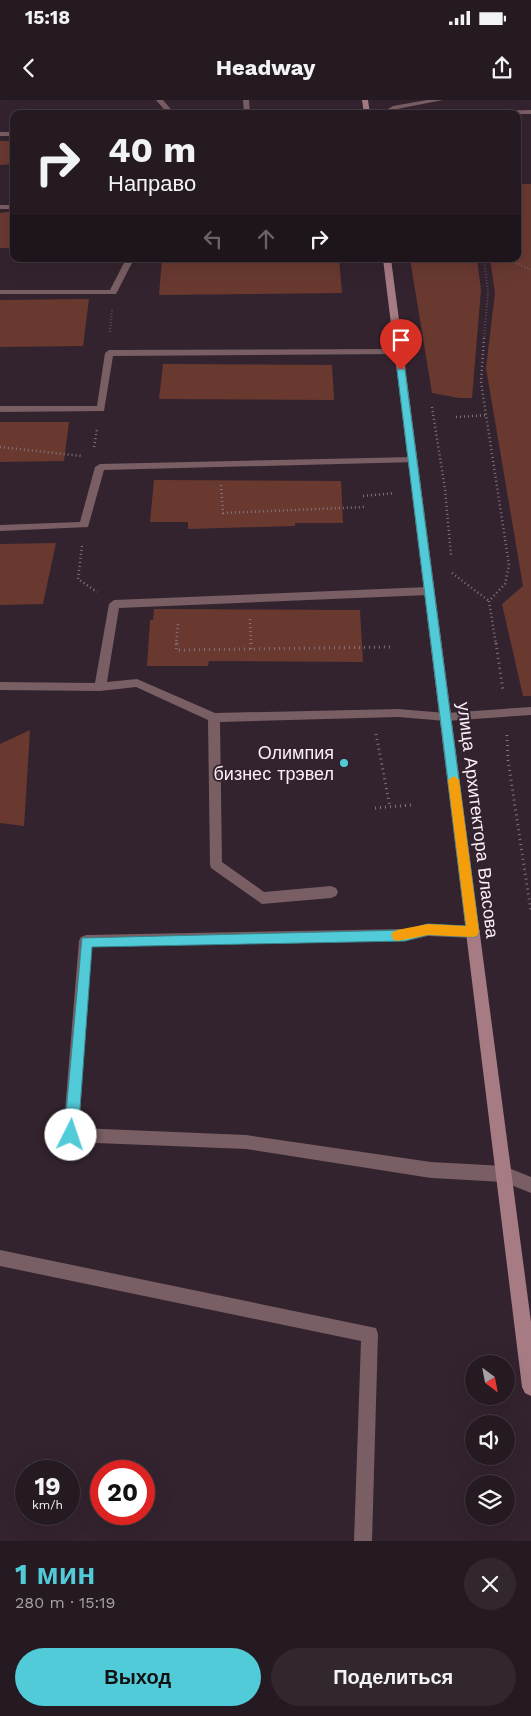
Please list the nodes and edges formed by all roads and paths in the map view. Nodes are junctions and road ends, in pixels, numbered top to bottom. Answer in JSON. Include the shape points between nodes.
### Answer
{"nodes":[{"id":1,"x":159,"y":100,"type":"edge"},
{"id":2,"x":440,"y":100,"type":"edge"},
{"id":3,"x":168,"y":110,"type":"edge"},
{"id":4,"x":390,"y":110,"type":"edge"},
{"id":5,"x":128,"y":262,"type":"edge"},
{"id":6,"x":387,"y":262,"type":"edge"},
{"id":7,"x":484,"y":262,"type":"edge"},
{"id":8,"x":514,"y":262,"type":"edge"},
{"id":9,"x":531,"y":270,"type":"edge"},
{"id":10,"x":0,"y":292,"type":"edge"},
{"id":11,"x":113,"y":292,"type":"junction"},
{"id":12,"x":398,"y":352,"type":"junction"},
{"id":13,"x":109,"y":353,"type":"junction"},
{"id":14,"x":432,"y":407,"type":"dead end"},
{"id":15,"x":0,"y":409,"type":"edge"},
{"id":16,"x":101,"y":409,"type":"junction"},
{"id":17,"x":487,"y":415,"type":"junction"},
{"id":18,"x":456,"y":418,"type":"dead end"},
{"id":19,"x":0,"y":447,"type":"edge"},
{"id":20,"x":92,"y":457,"type":"junction"},
{"id":21,"x":413,"y":460,"type":"junction"},
{"id":22,"x":219,"y":464,"type":"junction"},
{"id":23,"x":100,"y":467,"type":"junction"},
{"id":24,"x":365,"y":508,"type":"dead end"},
{"id":25,"x":84,"y":525,"type":"junction"},
{"id":26,"x":0,"y":528,"type":"edge"},
{"id":27,"x":451,"y":558,"type":"dead end"},
{"id":28,"x":451,"y":565,"type":"dead end"},
{"id":29,"x":429,"y":591,"type":"junction"},
{"id":30,"x":250,"y":599,"type":"junction"},
{"id":31,"x":181,"y":601,"type":"junction"},
{"id":32,"x":489,"y":601,"type":"junction"},
{"id":33,"x":114,"y":604,"type":"junction"},
{"id":34,"x":391,"y":647,"type":"dead end"},
{"id":35,"x":251,"y":650,"type":"junction"},
{"id":36,"x":0,"y":686,"type":"edge"},
{"id":37,"x":100,"y":687,"type":"junction"},
{"id":38,"x":531,"y":710,"type":"edge"},
{"id":39,"x":506,"y":712,"type":"junction"},
{"id":40,"x":372,"y":714,"type":"junction"},
{"id":41,"x":446,"y":717,"type":"junction"},
{"id":42,"x":214,"y":718,"type":"junction"},
{"id":43,"x":411,"y":805,"type":"dead end"},
{"id":44,"x":390,"y":807,"type":"junction"},
{"id":45,"x":375,"y":808,"type":"dead end"},
{"id":46,"x":331,"y":892,"type":"dead end"},
{"id":47,"x":531,"y":912,"type":"edge"},
{"id":48,"x":473,"y":932,"type":"junction"},
{"id":49,"x":504,"y":1174,"type":"junction"},
{"id":50,"x":531,"y":1185,"type":"edge"},
{"id":51,"x":0,"y":1258,"type":"edge"},
{"id":52,"x":531,"y":1387,"type":"edge"},
{"id":53,"x":363,"y":1541,"type":"edge"}],
"edges":[{"from":1,"to":3,"type":"lane"},
{"from":2,"to":4,"type":"lane"},
{"from":5,"to":11,"type":"lane"},
{"from":6,"to":12,"type":"street","name":"улица Архитектора Власова"},
{"from":7,"to":17,"type":"path","via":[[488,292],[481,382]]},
{"from":8,"to":9,"type":"path"},
{"from":10,"to":11,"type":"lane"},
{"from":11,"to":13,"type":"path"},
{"from":12,"to":13,"type":"lane"},
{"from":12,"to":21,"type":"street","name":"улица Архитектора Власова"},
{"from":13,"to":16,"type":"lane"},
{"from":14,"to":27,"type":"path","via":[[445,489]]},
{"from":15,"to":16,"type":"lane"},
{"from":16,"to":20,"type":"path"},
{"from":17,"to":18,"type":"path"},
{"from":17,"to":32,"type":"path","via":[[509,564],[505,584]]},
{"from":19,"to":20,"type":"path"},
{"from":20,"to":23,"type":"path"},
{"from":21,"to":22,"type":"lane"},
{"from":21,"to":29,"type":"street","name":"улица Архитектора Власова"},
{"from":22,"to":23,"type":"lane"},
{"from":22,"to":24,"type":"path","via":[[223,513]]},
{"from":23,"to":25,"type":"lane"},
{"from":25,"to":26,"type":"lane"},
{"from":25,"to":33,"type":"path","via":[[78,579]]},
{"from":28,"to":32,"type":"path","via":[[451,572]]},
{"from":29,"to":30,"type":"lane"},
{"from":29,"to":41,"type":"street","name":"улица Архитектора Власова"},
{"from":30,"to":31,"type":"lane"},
{"from":30,"to":35,"type":"path"},
{"from":31,"to":33,"type":"lane"},
{"from":31,"to":35,"type":"path","via":[[176,650]]},
{"from":32,"to":39,"type":"path"},
{"from":33,"to":37,"type":"lane"},
{"from":34,"to":35,"type":"path"},
{"from":36,"to":37,"type":"lane"},
{"from":37,"to":42,"type":"lane","via":[[136,683]]},
{"from":38,"to":39,"type":"lane"},
{"from":39,"to":41,"type":"lane"},
{"from":39,"to":47,"type":"path","via":[[508,760]]},
{"from":40,"to":41,"type":"lane"},
{"from":40,"to":42,"type":"lane"},
{"from":40,"to":44,"type":"path"},
{"from":41,"to":48,"type":"street","name":"улица Архитектора Власова"},
{"from":42,"to":46,"type":"lane","via":[[216,864],[262,898]]},
{"from":43,"to":44,"type":"path"},
{"from":44,"to":45,"type":"path"},
{"from":48,"to":49,"type":"street","name":"улица Архитектора Власова"},
{"from":48,"to":49,"type":"lane","via":[[428,930],[405,935],[86,942],[71,1135],[246,1142],[431,1170]]},
{"from":49,"to":50,"type":"lane"},
{"from":49,"to":52,"type":"street","name":"улица Архитектора Власова"},
{"from":51,"to":53,"type":"lane","via":[[370,1334]]}]}
